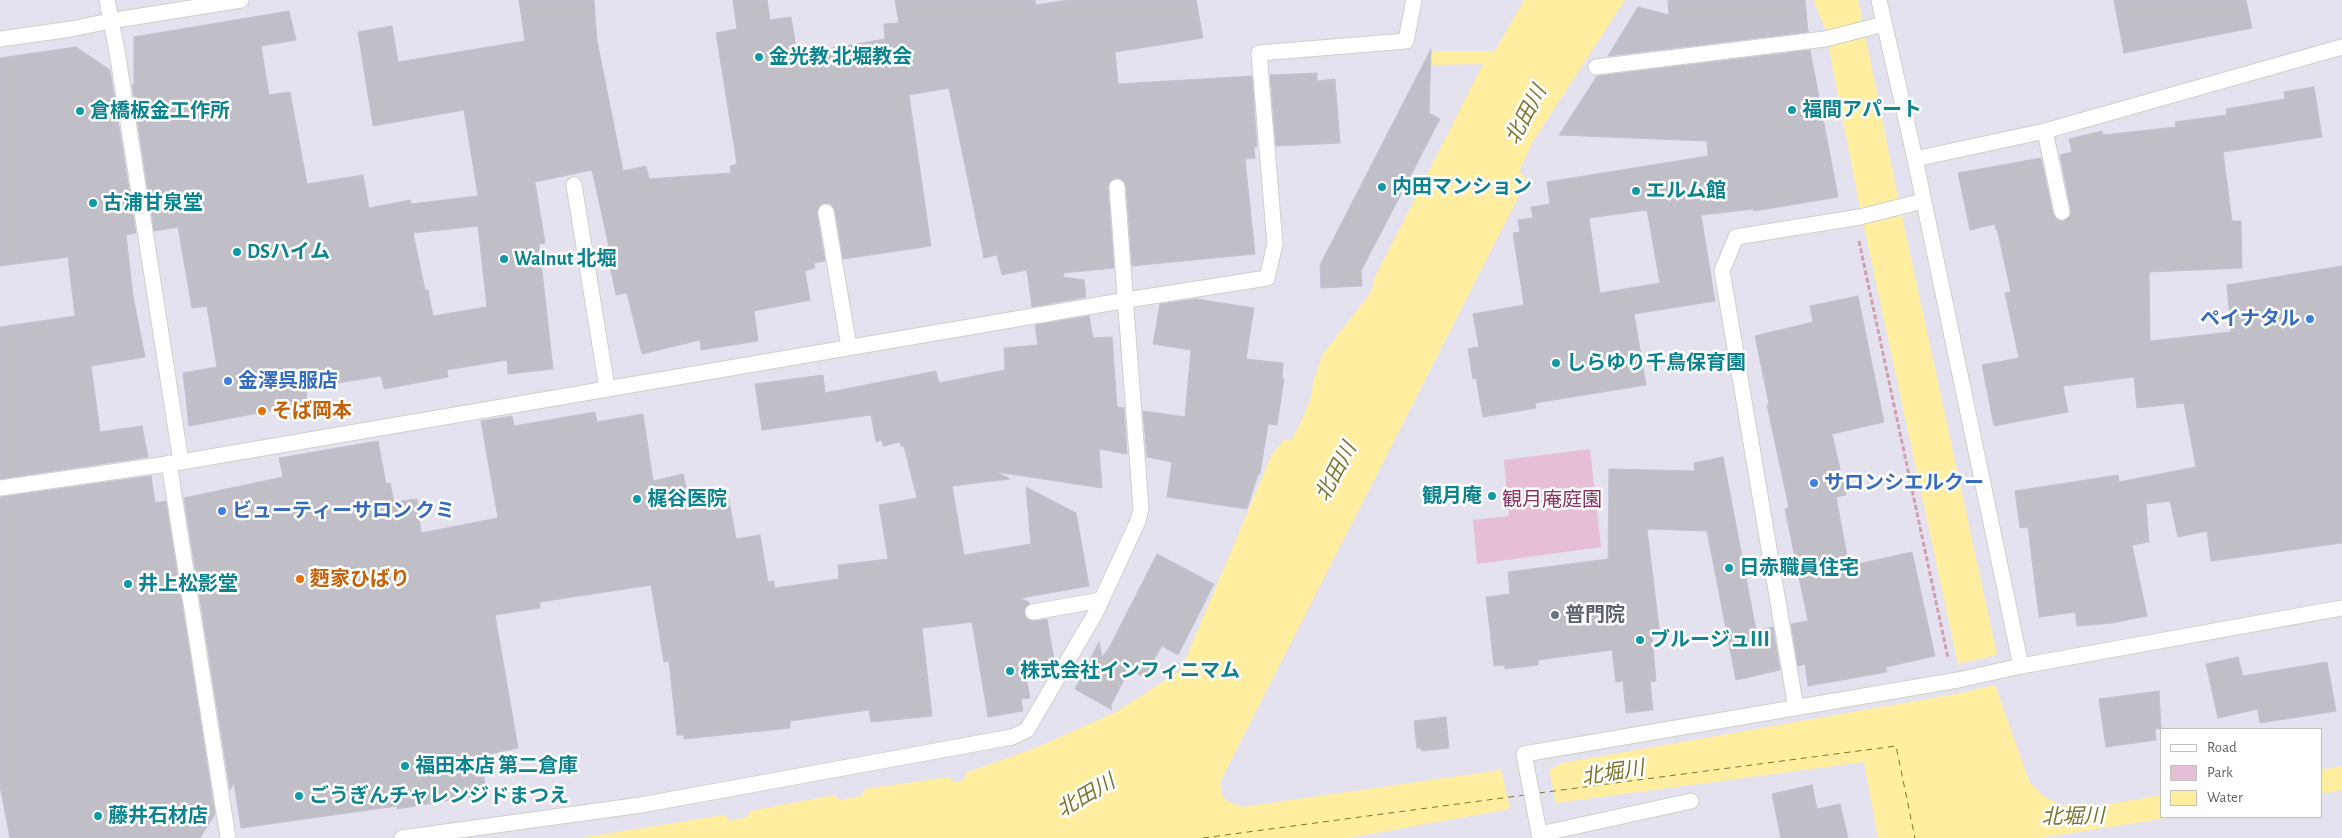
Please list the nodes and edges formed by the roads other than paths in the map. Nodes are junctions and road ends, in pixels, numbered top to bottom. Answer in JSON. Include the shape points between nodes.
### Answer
{"nodes":[{"id":1,"x":107,"y":0,"type":"edge"},
{"id":2,"x":241,"y":0,"type":"edge"},
{"id":3,"x":1414,"y":0,"type":"edge"},
{"id":4,"x":1879,"y":0,"type":"edge"},
{"id":5,"x":110,"y":21,"type":"junction"},
{"id":6,"x":1884,"y":24,"type":"junction"},
{"id":7,"x":0,"y":39,"type":"edge"},
{"id":8,"x":2342,"y":47,"type":"edge"},
{"id":9,"x":1596,"y":68,"type":"dead end"},
{"id":10,"x":2045,"y":131,"type":"junction"},
{"id":11,"x":1915,"y":159,"type":"junction"},
{"id":12,"x":574,"y":185,"type":"dead end"},
{"id":13,"x":1116,"y":187,"type":"dead end"},
{"id":14,"x":1923,"y":201,"type":"junction"},
{"id":15,"x":826,"y":212,"type":"dead end"},
{"id":16,"x":2062,"y":212,"type":"dead end"},
{"id":17,"x":1126,"y":300,"type":"junction"},
{"id":18,"x":849,"y":347,"type":"junction"},
{"id":19,"x":607,"y":388,"type":"junction"},
{"id":20,"x":175,"y":462,"type":"junction"},
{"id":21,"x":0,"y":488,"type":"edge"},
{"id":22,"x":1101,"y":600,"type":"junction"},
{"id":23,"x":2342,"y":608,"type":"edge"},
{"id":24,"x":1033,"y":612,"type":"dead end"},
{"id":25,"x":2021,"y":666,"type":"junction"},
{"id":26,"x":1796,"y":708,"type":"junction"},
{"id":27,"x":1691,"y":801,"type":"dead end"},
{"id":28,"x":1540,"y":836,"type":"edge"},
{"id":29,"x":228,"y":838,"type":"edge"},
{"id":30,"x":402,"y":838,"type":"edge"}],
"edges":[{"from":1,"to":5,"type":"street"},
{"from":2,"to":5,"type":"street"},
{"from":3,"to":17,"type":"street","via":[[1406,41],[1259,53],[1275,244],[1267,278]]},
{"from":4,"to":6,"type":"street"},
{"from":5,"to":7,"type":"street"},
{"from":5,"to":20,"type":"street","via":[[117,51]]},
{"from":6,"to":9,"type":"street","via":[[1825,39]]},
{"from":6,"to":11,"type":"street"},
{"from":8,"to":10,"type":"street"},
{"from":10,"to":11,"type":"street"},
{"from":10,"to":16,"type":"street"},
{"from":11,"to":14,"type":"street"},
{"from":12,"to":19,"type":"street"},
{"from":13,"to":17,"type":"street"},
{"from":14,"to":25,"type":"street"},
{"from":14,"to":26,"type":"street","via":[[1857,218],[1736,238],[1722,271]]},
{"from":15,"to":18,"type":"street"},
{"from":17,"to":18,"type":"street"},
{"from":17,"to":22,"type":"street","via":[[1141,509]]},
{"from":18,"to":19,"type":"street"},
{"from":19,"to":20,"type":"street"},
{"from":20,"to":21,"type":"street"},
{"from":20,"to":29,"type":"street"},
{"from":22,"to":24,"type":"street"},
{"from":22,"to":30,"type":"street","via":[[1027,730],[1012,737],[641,805]]},
{"from":23,"to":25,"type":"street"},
{"from":25,"to":26,"type":"street"},
{"from":26,"to":28,"type":"street","via":[[1524,754]]},
{"from":27,"to":28,"type":"street"}]}
